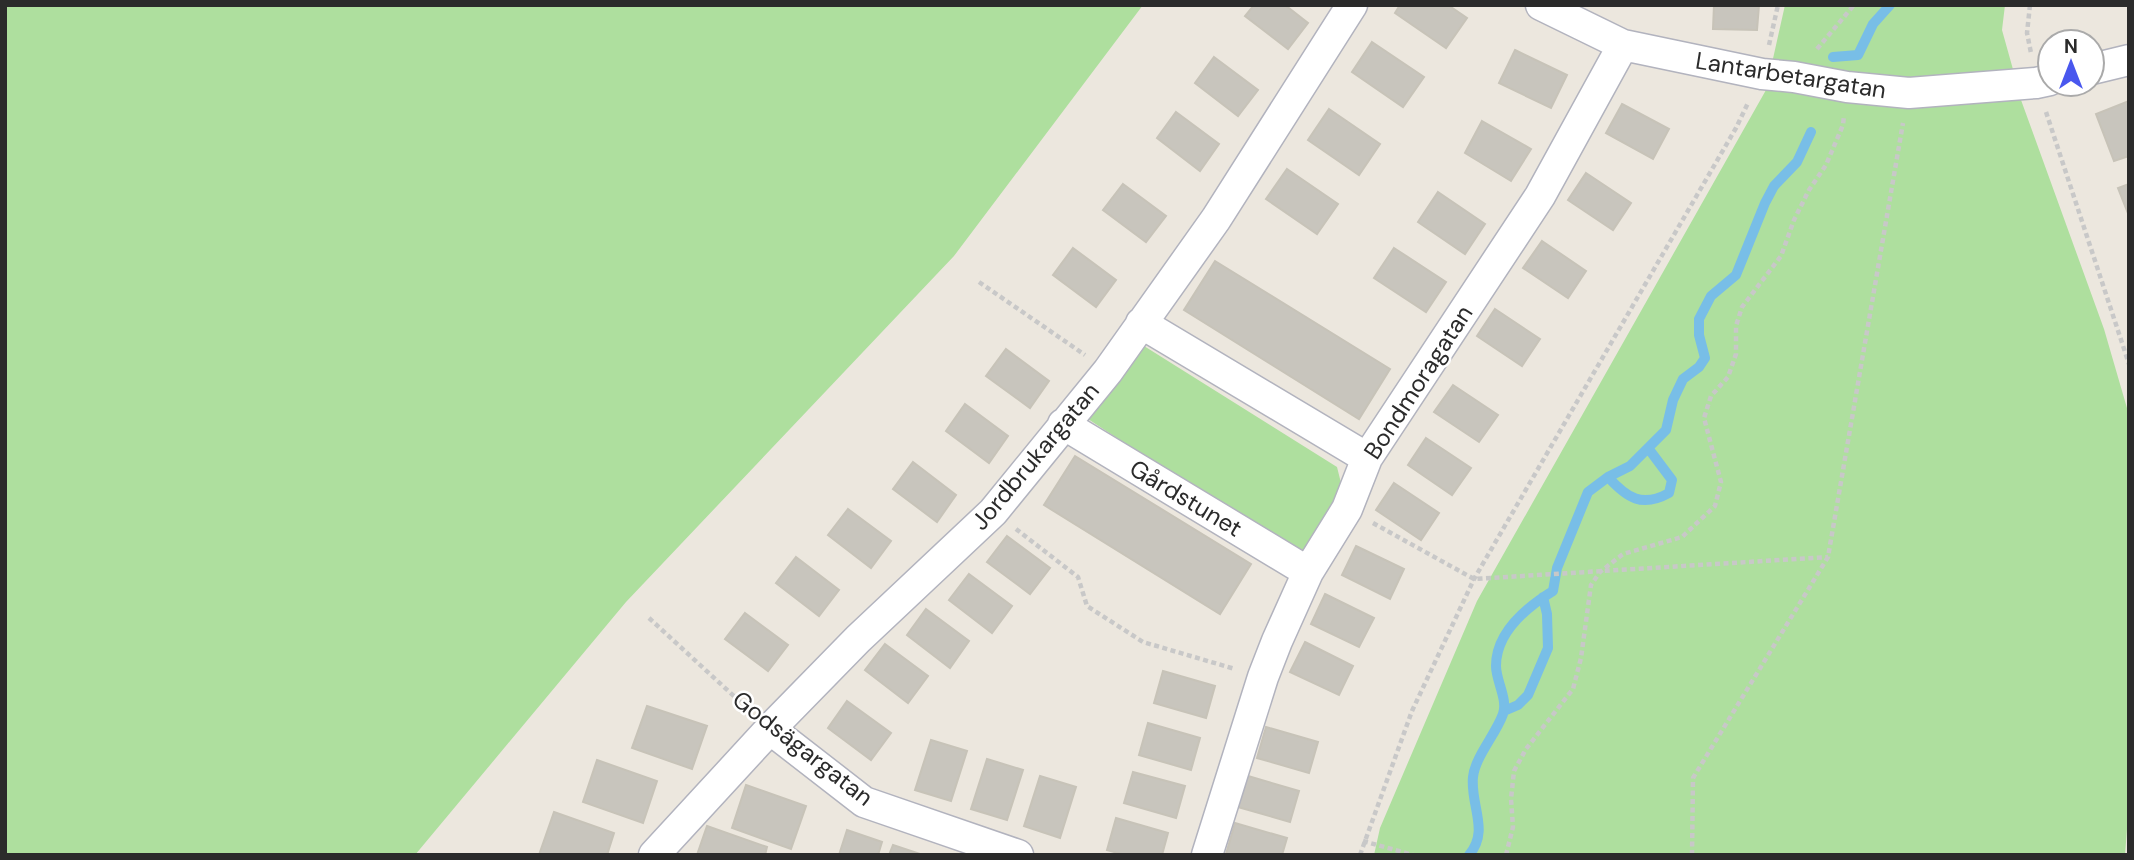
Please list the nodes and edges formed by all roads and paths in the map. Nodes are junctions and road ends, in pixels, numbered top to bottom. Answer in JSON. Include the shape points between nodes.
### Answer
{"nodes":[{"id":1,"x":1352,"y":5,"type":"edge"},
{"id":2,"x":1541,"y":5,"type":"edge"},
{"id":3,"x":1778,"y":5,"type":"edge"},
{"id":4,"x":1854,"y":5,"type":"edge"},
{"id":5,"x":2030,"y":5,"type":"edge"},
{"id":6,"x":1623,"y":45,"type":"junction"},
{"id":7,"x":2036,"y":59,"type":"edge"},
{"id":8,"x":2129,"y":60,"type":"edge"},
{"id":9,"x":2106,"y":66,"type":"edge"},
{"id":10,"x":1762,"y":74,"type":"junction"},
{"id":11,"x":1794,"y":77,"type":"junction"},
{"id":12,"x":2036,"y":83,"type":"edge"},
{"id":13,"x":1847,"y":88,"type":"junction"},
{"id":14,"x":1909,"y":93,"type":"junction"},
{"id":15,"x":2048,"y":98,"type":"edge"},
{"id":16,"x":979,"y":282,"type":"dead end"},
{"id":17,"x":1141,"y":323,"type":"junction"},
{"id":18,"x":2129,"y":364,"type":"edge"},
{"id":19,"x":1108,"y":371,"type":"junction"},
{"id":20,"x":1063,"y":424,"type":"junction"},
{"id":21,"x":1367,"y":458,"type":"junction"},
{"id":22,"x":1348,"y":509,"type":"junction"},
{"id":23,"x":993,"y":512,"type":"junction"},
{"id":24,"x":1828,"y":557,"type":"junction"},
{"id":25,"x":1308,"y":572,"type":"junction"},
{"id":26,"x":1600,"y":572,"type":"junction"},
{"id":27,"x":1474,"y":579,"type":"junction"},
{"id":28,"x":649,"y":618,"type":"dead end"},
{"id":29,"x":1264,"y":677,"type":"junction"},
{"id":30,"x":770,"y":729,"type":"junction"},
{"id":31,"x":1363,"y":841,"type":"junction"},
{"id":32,"x":654,"y":855,"type":"edge"},
{"id":33,"x":1018,"y":855,"type":"edge"},
{"id":34,"x":1207,"y":855,"type":"edge"},
{"id":35,"x":1360,"y":855,"type":"edge"},
{"id":36,"x":1413,"y":855,"type":"edge"},
{"id":37,"x":1506,"y":855,"type":"edge"},
{"id":38,"x":1692,"y":855,"type":"edge"}],
"edges":[{"from":1,"to":17,"type":"street","name":"Jordbrukargatan","via":[[1216,219]]},
{"from":2,"to":6,"type":"street","name":"Lantarbetargatan"},
{"from":3,"to":10,"type":"path"},
{"from":4,"to":11,"type":"path"},
{"from":5,"to":7,"type":"path","via":[[2028,33]]},
{"from":6,"to":10,"type":"street","name":"Lantarbetargatan"},
{"from":6,"to":21,"type":"street","name":"Bondmoragatan","via":[[1540,196]]},
{"from":8,"to":9,"type":"street"},
{"from":10,"to":11,"type":"street","name":"Lantarbetargatan"},
{"from":10,"to":27,"type":"path","via":[[1736,128]]},
{"from":11,"to":13,"type":"street","name":"Lantarbetargatan"},
{"from":12,"to":14,"type":"street","name":"Lantarbetargatan"},
{"from":13,"to":14,"type":"street","name":"Lantarbetargatan"},
{"from":13,"to":26,"type":"path","via":[[1843,125],[1826,165],[1794,220],[1781,256],[1742,307],[1736,354],[1728,377],[1711,396],[1704,418],[1721,482],[1715,506],[1682,537],[1623,554]]},
{"from":14,"to":24,"type":"path"},
{"from":15,"to":18,"type":"path"},
{"from":16,"to":19,"type":"path"},
{"from":17,"to":19,"type":"street","name":"Jordbrukargatan"},
{"from":17,"to":21,"type":"street"},
{"from":19,"to":20,"type":"street","name":"Jordbrukargatan"},
{"from":20,"to":23,"type":"street","name":"Jordbrukargatan"},
{"from":20,"to":25,"type":"street","name":"Gårdstunet"},
{"from":21,"to":22,"type":"street","name":"Bondmoragatan"},
{"from":22,"to":25,"type":"street","name":"Bondmoragatan"},
{"from":22,"to":27,"type":"path"},
{"from":23,"to":29,"type":"path","via":[[1078,577],[1087,606],[1143,642]]},
{"from":23,"to":30,"type":"street","name":"Jordbrukargatan"},
{"from":24,"to":26,"type":"path"},
{"from":24,"to":38,"type":"path","via":[[1693,778]]},
{"from":25,"to":29,"type":"street","name":"Bondmoragatan"},
{"from":26,"to":27,"type":"path"},
{"from":26,"to":37,"type":"path","via":[[1591,585],[1573,689],[1514,771],[1513,827]]},
{"from":27,"to":31,"type":"path","via":[[1412,712]]},
{"from":28,"to":30,"type":"path","name":"Godsägargatan"},
{"from":29,"to":34,"type":"street","name":"Bondmoragatan"},
{"from":30,"to":32,"type":"street","name":"Jordbrukargatan"},
{"from":30,"to":33,"type":"street","name":"Godsägargatan","via":[[864,802]]},
{"from":31,"to":35,"type":"path"},
{"from":31,"to":36,"type":"path"}]}
